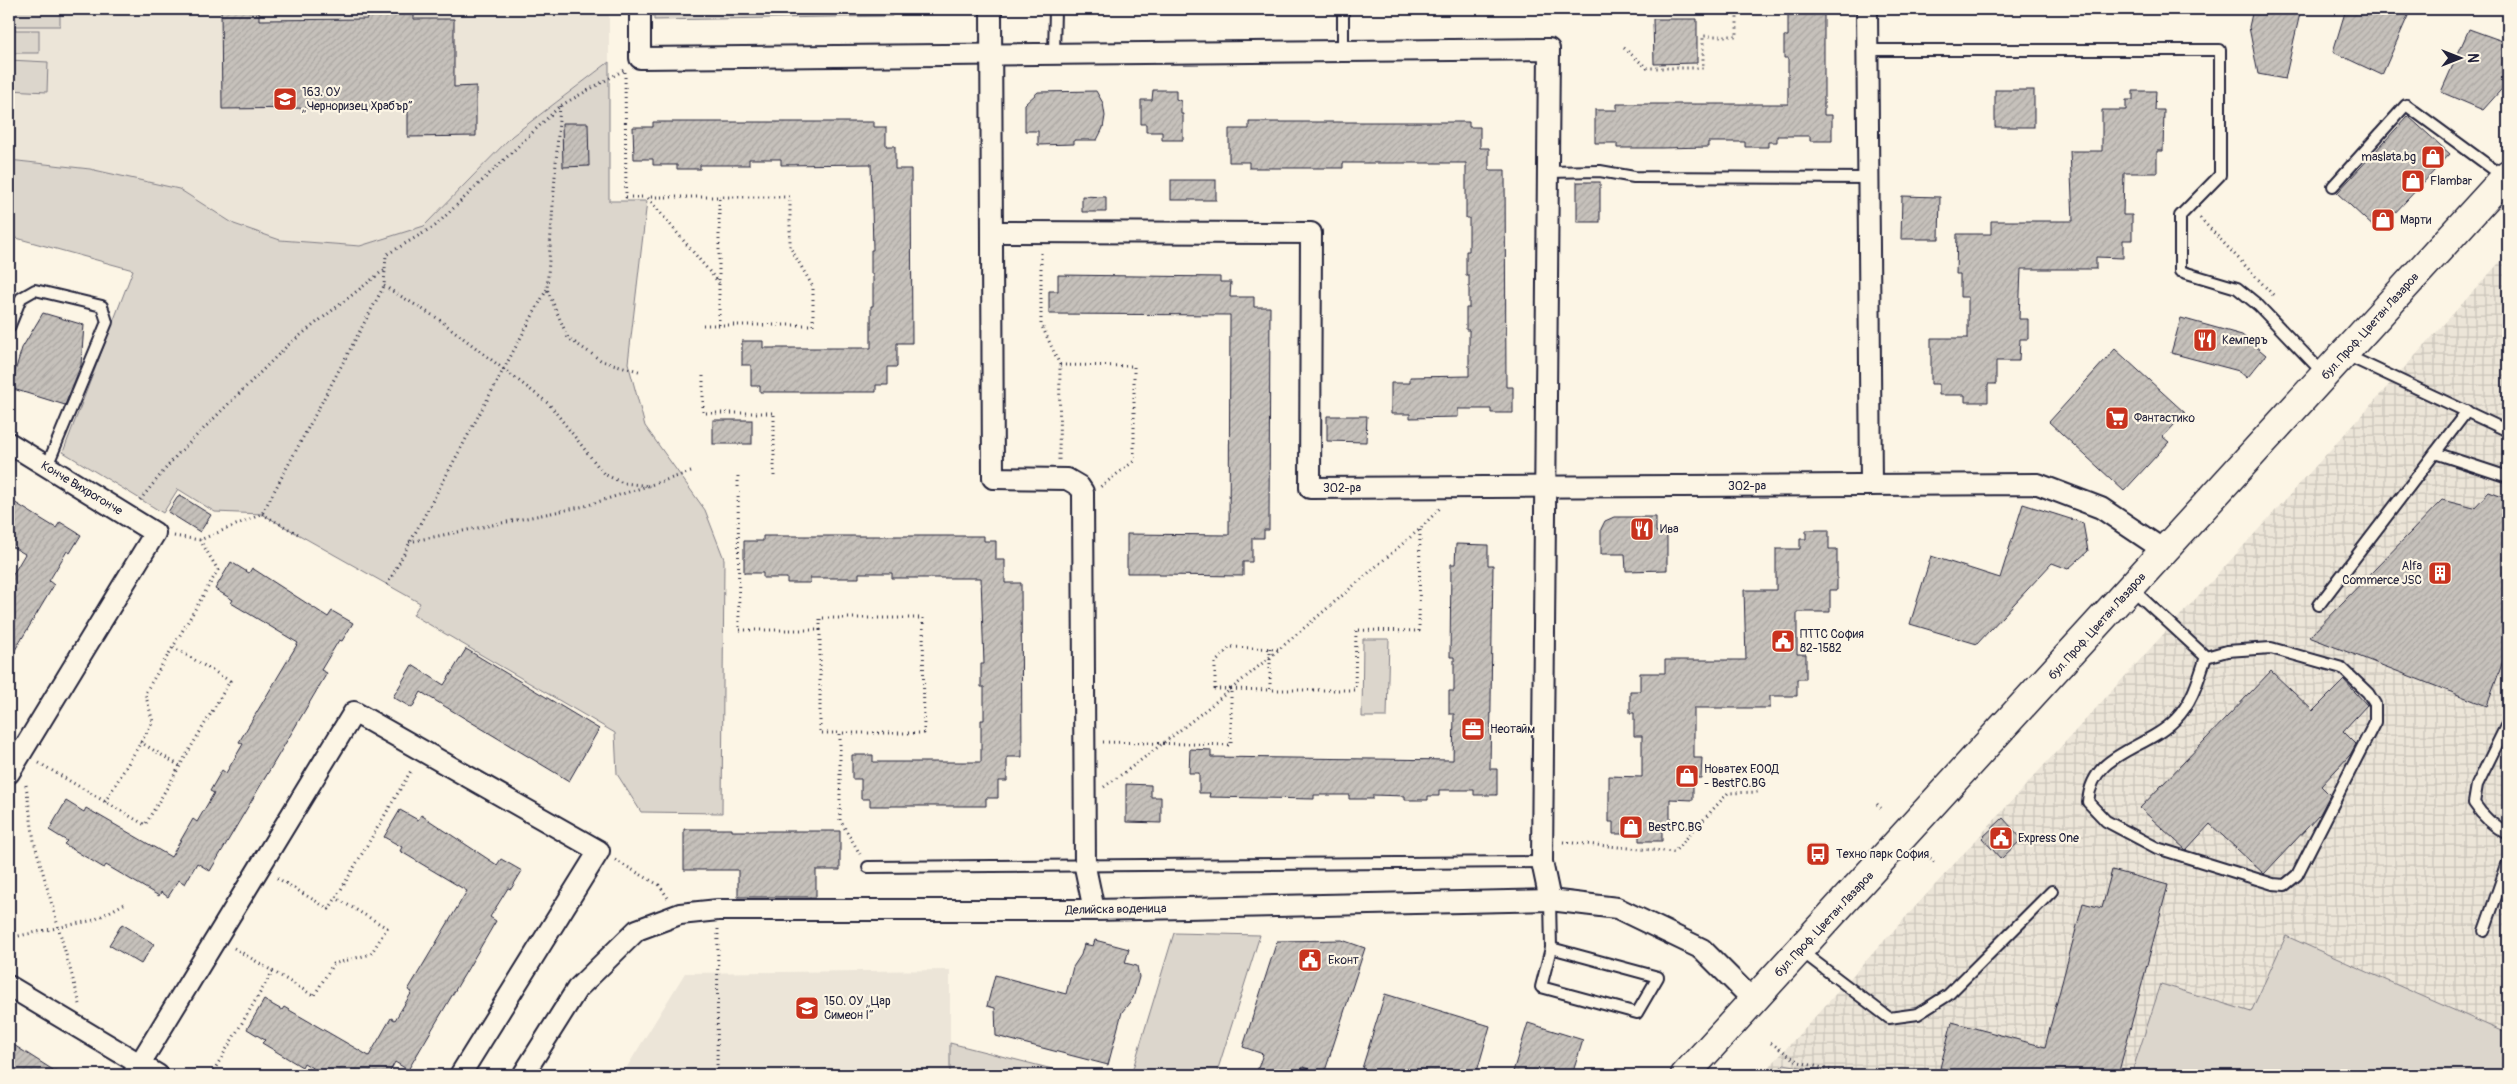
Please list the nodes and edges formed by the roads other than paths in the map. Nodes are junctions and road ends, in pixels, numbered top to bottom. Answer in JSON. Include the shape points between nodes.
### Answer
{"nodes":[{"id":1,"x":640,"y":9,"type":"edge"},
{"id":2,"x":991,"y":9,"type":"edge"},
{"id":3,"x":1055,"y":9,"type":"edge"},
{"id":4,"x":1343,"y":9,"type":"edge"},
{"id":5,"x":1867,"y":9,"type":"edge"},
{"id":6,"x":1868,"y":50,"type":"junction"},
{"id":7,"x":1343,"y":51,"type":"junction"},
{"id":8,"x":991,"y":54,"type":"junction"},
{"id":9,"x":1054,"y":54,"type":"junction"},
{"id":10,"x":1548,"y":172,"type":"junction"},
{"id":11,"x":2507,"y":176,"type":"edge"},
{"id":12,"x":1869,"y":178,"type":"junction"},
{"id":13,"x":2333,"y":186,"type":"dead end"},
{"id":14,"x":992,"y":232,"type":"junction"},
{"id":15,"x":9,"y":328,"type":"edge"},
{"id":16,"x":2345,"y":354,"type":"junction"},
{"id":17,"x":2326,"y":375,"type":"junction"},
{"id":18,"x":2467,"y":412,"type":"junction"},
{"id":19,"x":2508,"y":431,"type":"edge"},
{"id":20,"x":9,"y":443,"type":"edge"},
{"id":21,"x":2435,"y":453,"type":"junction"},
{"id":22,"x":47,"y":466,"type":"junction"},
{"id":23,"x":2508,"y":477,"type":"edge"},
{"id":24,"x":1871,"y":485,"type":"junction"},
{"id":25,"x":1545,"y":487,"type":"junction"},
{"id":26,"x":2165,"y":551,"type":"junction"},
{"id":27,"x":2131,"y":588,"type":"junction"},
{"id":28,"x":2319,"y":605,"type":"dead end"},
{"id":29,"x":2206,"y":657,"type":"junction"},
{"id":30,"x":2508,"y":722,"type":"edge"},
{"id":31,"x":9,"y":773,"type":"edge"},
{"id":32,"x":2508,"y":834,"type":"edge"},
{"id":33,"x":1542,"y":862,"type":"junction"},
{"id":34,"x":2508,"y":862,"type":"edge"},
{"id":35,"x":868,"y":867,"type":"road end"},
{"id":36,"x":1085,"y":867,"type":"junction"},
{"id":37,"x":2052,"y":891,"type":"dead end"},
{"id":38,"x":1550,"y":900,"type":"junction"},
{"id":39,"x":1094,"y":910,"type":"junction"},
{"id":40,"x":2484,"y":931,"type":"dead end"},
{"id":41,"x":1550,"y":948,"type":"junction"},
{"id":42,"x":1800,"y":950,"type":"junction"},
{"id":43,"x":9,"y":986,"type":"edge"},
{"id":44,"x":1754,"y":1000,"type":"junction"},
{"id":45,"x":136,"y":1070,"type":"edge"},
{"id":46,"x":158,"y":1075,"type":"edge"},
{"id":47,"x":460,"y":1075,"type":"edge"},
{"id":48,"x":523,"y":1075,"type":"edge"},
{"id":49,"x":1685,"y":1075,"type":"edge"}],
"edges":[{"from":1,"to":8,"type":"street","via":[[640,58]]},
{"from":2,"to":8,"type":"street"},
{"from":3,"to":9,"type":"lane"},
{"from":4,"to":7,"type":"lane"},
{"from":5,"to":6,"type":"street"},
{"from":6,"to":12,"type":"street"},
{"from":6,"to":17,"type":"lane","via":[[2220,50],[2220,175],[2180,216],[2180,271],[2237,288],[2258,304]]},
{"from":7,"to":9,"type":"street"},
{"from":7,"to":10,"type":"street","via":[[1549,49]]},
{"from":8,"to":9,"type":"street"},
{"from":8,"to":14,"type":"street"},
{"from":10,"to":12,"type":"lane","via":[[1600,171],[1634,177]]},
{"from":10,"to":25,"type":"street"},
{"from":11,"to":13,"type":"lane","via":[[2406,105]]},
{"from":11,"to":16,"type":"main road","name":"бул. Проф. Цветан Лазаров"},
{"from":12,"to":24,"type":"street"},
{"from":14,"to":25,"type":"street","name":"302-ра","via":[[1311,233],[1310,488]]},
{"from":14,"to":36,"type":"street","via":[[993,478],[1067,479],[1079,486],[1084,499]]},
{"from":15,"to":22,"type":"lane","via":[[21,298],[35,290],[102,306],[106,315],[107,322]]},
{"from":16,"to":17,"type":"main road","name":"бул. Проф. Цветан Лазаров"},
{"from":16,"to":18,"type":"lane"},
{"from":17,"to":26,"type":"main road","name":"бул. Проф. Цветан Лазаров"},
{"from":18,"to":19,"type":"lane"},
{"from":18,"to":21,"type":"lane"},
{"from":20,"to":22,"type":"street","name":"Конче Вихрогонче"},
{"from":21,"to":23,"type":"lane"},
{"from":21,"to":28,"type":"lane"},
{"from":22,"to":31,"type":"street","name":"Конче Вихрогонче","via":[[155,533]]},
{"from":24,"to":25,"type":"street","name":"302-ра"},
{"from":24,"to":26,"type":"street","name":"302-ра","via":[[2038,484],[2101,508]]},
{"from":25,"to":33,"type":"street"},
{"from":26,"to":27,"type":"main road","name":"бул. Проф. Цветан Лазаров"},
{"from":27,"to":29,"type":"lane"},
{"from":27,"to":42,"type":"main road","name":"бул. Проф. Цветан Лазаров"},
{"from":29,"to":29,"type":"lane","via":[[2191,701],[2158,734],[2104,765],[2089,788],[2088,802],[2106,821],[2157,848],[2285,885],[2297,875],[2375,722],[2375,704],[2342,668],[2271,648],[2227,651]]},
{"from":30,"to":32,"type":"lane","via":[[2477,785],[2474,803],[2482,816]]},
{"from":33,"to":36,"type":"lane"},
{"from":33,"to":38,"type":"street"},
{"from":34,"to":40,"type":"lane"},
{"from":35,"to":36,"type":"lane"},
{"from":36,"to":39,"type":"street"},
{"from":37,"to":42,"type":"lane","via":[[1948,995],[1918,1014],[1888,1018]]},
{"from":38,"to":39,"type":"street","name":"Делийска воденица"},
{"from":38,"to":41,"type":"lane"},
{"from":38,"to":44,"type":"street","name":"Делийска воденица","via":[[1617,908],[1702,949]]},
{"from":39,"to":48,"type":"street","name":"Делийска воденица","via":[[718,910],[680,914],[637,930],[577,988]]},
{"from":41,"to":41,"type":"lane","via":[[1541,988],[1637,1013],[1658,977]]},
{"from":42,"to":44,"type":"main road","name":"бул. Проф. Цветан Лазаров"},
{"from":43,"to":45,"type":"street","via":[[89,1034]]},
{"from":44,"to":49,"type":"main road","name":"бул. Проф. Цветан Лазаров"},
{"from":45,"to":46,"type":"street"},
{"from":45,"to":47,"type":"street","via":[[354,712],[599,851]]}]}
